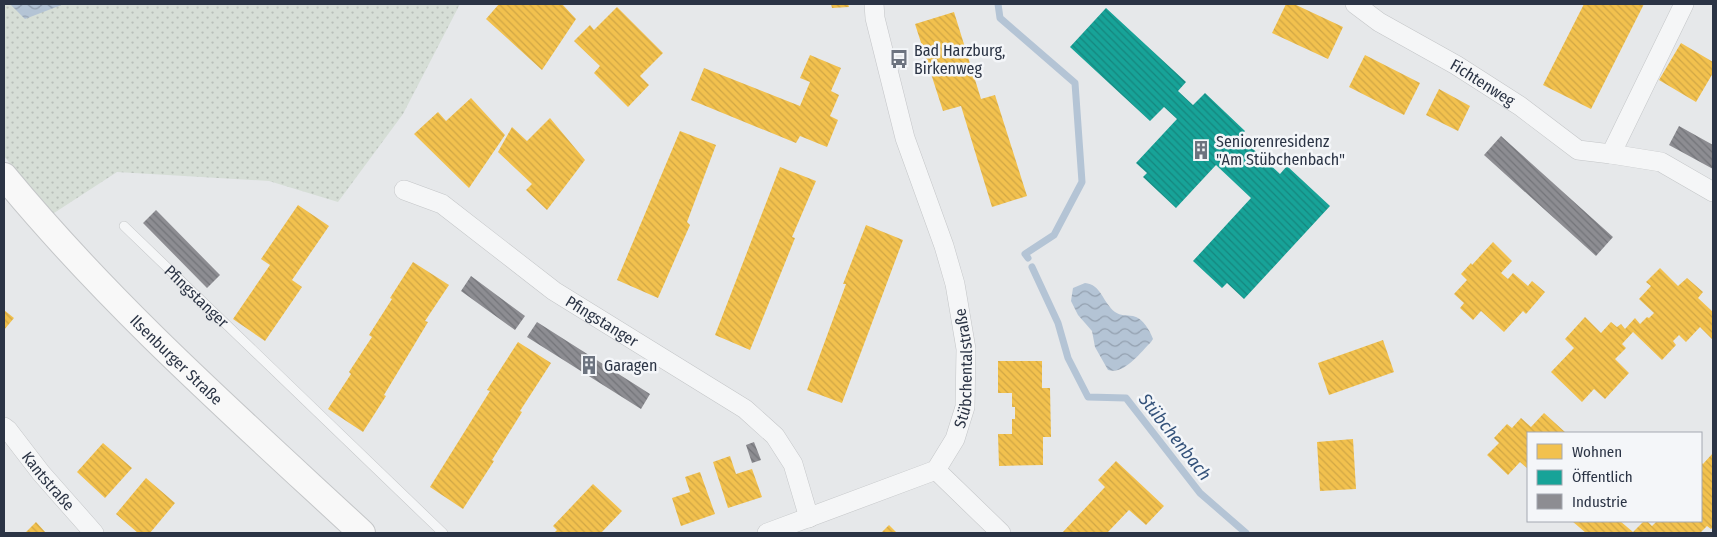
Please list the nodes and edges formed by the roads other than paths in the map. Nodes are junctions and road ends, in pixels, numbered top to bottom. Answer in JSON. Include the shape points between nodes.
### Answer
{"nodes":[{"id":1,"x":874,"y":4,"type":"edge"},
{"id":2,"x":1355,"y":4,"type":"edge"},
{"id":3,"x":1684,"y":4,"type":"edge"},
{"id":4,"x":1611,"y":154,"type":"junction"},
{"id":5,"x":4,"y":176,"type":"edge"},
{"id":6,"x":404,"y":190,"type":"dead end"},
{"id":7,"x":1713,"y":192,"type":"edge"},
{"id":8,"x":124,"y":226,"type":"dead end"},
{"id":9,"x":4,"y":427,"type":"edge"},
{"id":10,"x":936,"y":470,"type":"junction"},
{"id":11,"x":809,"y":518,"type":"junction"},
{"id":12,"x":94,"y":533,"type":"edge"},
{"id":13,"x":362,"y":533,"type":"edge"},
{"id":14,"x":443,"y":533,"type":"edge"},
{"id":15,"x":767,"y":533,"type":"edge"},
{"id":16,"x":1001,"y":533,"type":"edge"}],
"edges":[{"from":1,"to":10,"type":"street","name":"Stübchentalstraße","via":[[905,138],[955,284],[966,349],[965,407],[955,439]]},
{"from":2,"to":4,"type":"street","name":"Fichtenweg","via":[[1379,22],[1520,106],[1578,150]]},
{"from":3,"to":4,"type":"street"},
{"from":4,"to":7,"type":"street","name":"Fichtenweg","via":[[1661,162]]},
{"from":5,"to":13,"type":"main road","name":"Ilsenburger Straße","via":[[40,220],[116,301]]},
{"from":6,"to":11,"type":"street","name":"Pfingstanger","via":[[442,204],[554,291],[745,408],[775,436],[793,464]]},
{"from":8,"to":14,"type":"lane","name":"Pfingstanger"},
{"from":9,"to":12,"type":"street","name":"Kantstraße"},
{"from":10,"to":11,"type":"street"},
{"from":10,"to":16,"type":"street"},
{"from":11,"to":15,"type":"street"}]}
